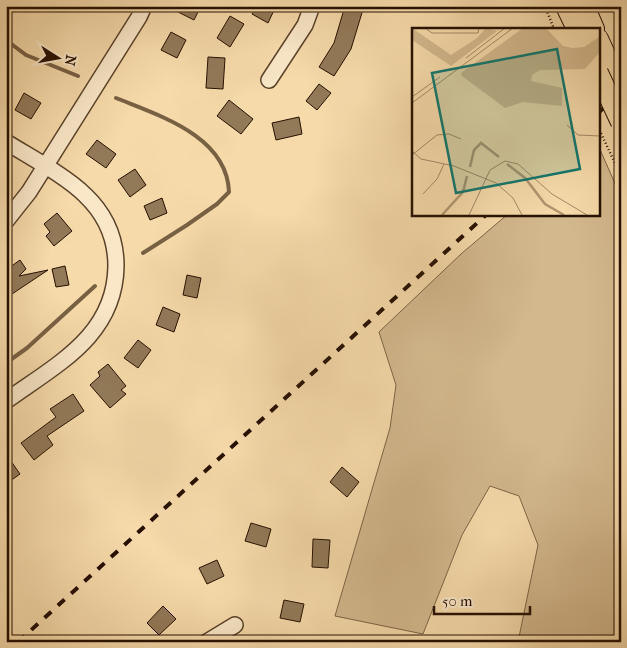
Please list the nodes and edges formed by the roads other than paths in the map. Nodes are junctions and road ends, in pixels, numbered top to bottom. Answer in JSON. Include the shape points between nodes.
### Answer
{"nodes":[{"id":1,"x":144,"y":6,"type":"edge"},
{"id":2,"x":312,"y":6,"type":"edge"},
{"id":3,"x":566,"y":6,"type":"edge"},
{"id":4,"x":584,"y":6,"type":"edge"},
{"id":5,"x":577,"y":28,"type":"edge"},
{"id":6,"x":594,"y":28,"type":"edge"},
{"id":7,"x":600,"y":43,"type":"edge"},
{"id":8,"x":600,"y":77,"type":"edge"},
{"id":9,"x":268,"y":80,"type":"dead end"},
{"id":10,"x":621,"y":89,"type":"edge"},
{"id":11,"x":621,"y":122,"type":"edge"},
{"id":12,"x":6,"y":142,"type":"edge"},
{"id":13,"x":44,"y":166,"type":"junction"},
{"id":14,"x":6,"y":221,"type":"edge"},
{"id":15,"x":6,"y":401,"type":"edge"},
{"id":16,"x":234,"y":625,"type":"dead end"},
{"id":17,"x":207,"y":642,"type":"edge"}],
"edges":[{"from":1,"to":13,"type":"street"},
{"from":2,"to":9,"type":"street","via":[[306,25]]},
{"from":3,"to":5,"type":"main road"},
{"from":4,"to":6,"type":"main road"},
{"from":7,"to":10,"type":"main road"},
{"from":8,"to":11,"type":"main road","bridge":true},
{"from":12,"to":13,"type":"street"},
{"from":13,"to":14,"type":"street"},
{"from":13,"to":15,"type":"street","via":[[84,194],[102,214],[114,240],[116,280],[104,317],[86,340]]},
{"from":16,"to":17,"type":"street"}]}
